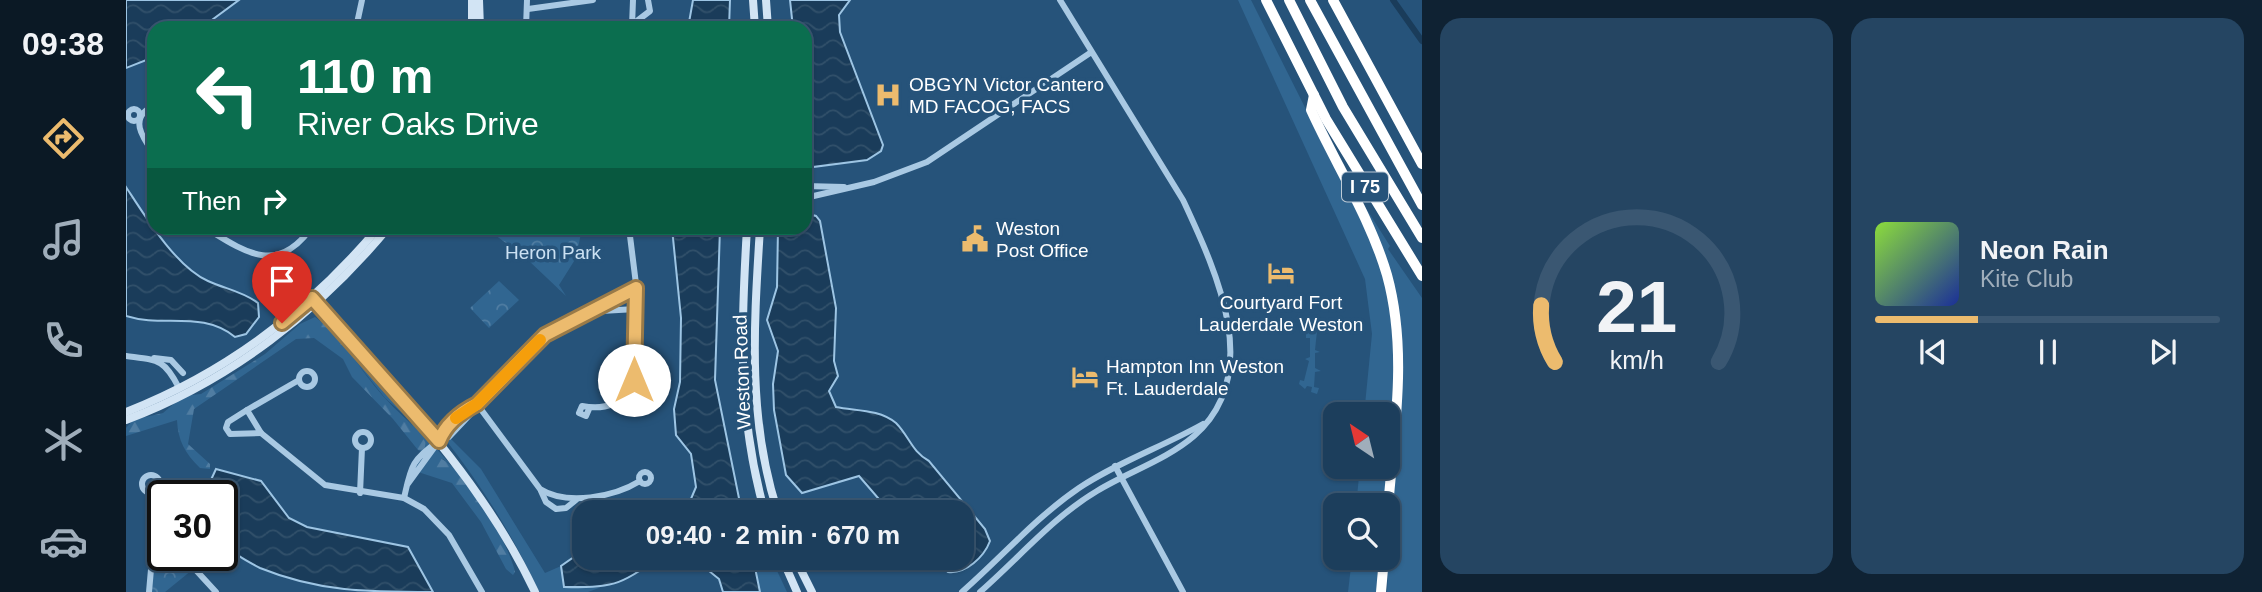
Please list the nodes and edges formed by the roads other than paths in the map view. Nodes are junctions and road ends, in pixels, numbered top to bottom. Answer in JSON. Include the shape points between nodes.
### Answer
{"nodes":[{"id":1,"x":362,"y":0,"type":"edge"},
{"id":2,"x":472,"y":0,"type":"edge"},
{"id":3,"x":479,"y":0,"type":"edge"},
{"id":4,"x":527,"y":0,"type":"edge"},
{"id":5,"x":593,"y":0,"type":"edge"},
{"id":6,"x":633,"y":0,"type":"edge"},
{"id":7,"x":648,"y":0,"type":"edge"},
{"id":8,"x":753,"y":0,"type":"edge"},
{"id":9,"x":766,"y":0,"type":"edge"},
{"id":10,"x":1060,"y":0,"type":"edge"},
{"id":11,"x":1266,"y":0,"type":"edge"},
{"id":12,"x":1289,"y":0,"type":"edge"},
{"id":13,"x":1310,"y":0,"type":"edge"},
{"id":14,"x":1333,"y":0,"type":"edge"},
{"id":15,"x":528,"y":9,"type":"junction"},
{"id":16,"x":358,"y":21,"type":"edge"},
{"id":17,"x":472,"y":21,"type":"edge"},
{"id":18,"x":480,"y":21,"type":"edge"},
{"id":19,"x":527,"y":21,"type":"edge"},
{"id":20,"x":632,"y":21,"type":"edge"},
{"id":21,"x":638,"y":21,"type":"edge"},
{"id":22,"x":754,"y":21,"type":"edge"},
{"id":23,"x":768,"y":21,"type":"edge"},
{"id":24,"x":1090,"y":53,"type":"junction"},
{"id":25,"x":1314,"y":95,"type":"junction"},
{"id":26,"x":147,"y":112,"type":"edge"},
{"id":27,"x":147,"y":143,"type":"edge"},
{"id":28,"x":1422,"y":164,"type":"edge"},
{"id":29,"x":812,"y":186,"type":"edge"},
{"id":30,"x":846,"y":187,"type":"junction"},
{"id":31,"x":812,"y":197,"type":"edge"},
{"id":32,"x":1422,"y":205,"type":"edge"},
{"id":33,"x":217,"y":235,"type":"edge"},
{"id":34,"x":304,"y":235,"type":"edge"},
{"id":35,"x":372,"y":235,"type":"edge"},
{"id":36,"x":381,"y":235,"type":"edge"},
{"id":37,"x":630,"y":235,"type":"edge"},
{"id":38,"x":747,"y":235,"type":"edge"},
{"id":39,"x":760,"y":235,"type":"edge"},
{"id":40,"x":1422,"y":238,"type":"edge"},
{"id":41,"x":1422,"y":276,"type":"edge"},
{"id":42,"x":636,"y":288,"type":"junction"},
{"id":43,"x":315,"y":300,"type":"junction"},
{"id":44,"x":636,"y":309,"type":"junction"},
{"id":45,"x":592,"y":312,"type":"junction"},
{"id":46,"x":126,"y":356,"type":"edge"},
{"id":47,"x":145,"y":358,"type":"junction"},
{"id":48,"x":183,"y":373,"type":"dead end"},
{"id":49,"x":299,"y":380,"type":"dead end"},
{"id":50,"x":179,"y":388,"type":"junction"},
{"id":51,"x":192,"y":390,"type":"junction"},
{"id":52,"x":477,"y":404,"type":"junction"},
{"id":53,"x":589,"y":409,"type":"dead end"},
{"id":54,"x":247,"y":410,"type":"junction"},
{"id":55,"x":126,"y":412,"type":"edge"},
{"id":56,"x":1212,"y":416,"type":"junction"},
{"id":57,"x":126,"y":420,"type":"edge"},
{"id":58,"x":261,"y":433,"type":"junction"},
{"id":59,"x":439,"y":441,"type":"junction"},
{"id":60,"x":362,"y":448,"type":"dead end"},
{"id":61,"x":1115,"y":466,"type":"junction"},
{"id":62,"x":1121,"y":477,"type":"junction"},
{"id":63,"x":640,"y":481,"type":"dead end"},
{"id":64,"x":540,"y":489,"type":"junction"},
{"id":65,"x":360,"y":493,"type":"junction"},
{"id":66,"x":1389,"y":493,"type":"edge"},
{"id":67,"x":404,"y":498,"type":"junction"},
{"id":68,"x":576,"y":500,"type":"joint"},
{"id":69,"x":762,"y":500,"type":"edge"},
{"id":70,"x":775,"y":500,"type":"edge"},
{"id":71,"x":572,"y":503,"type":"edge"},
{"id":72,"x":787,"y":570,"type":"edge"},
{"id":73,"x":802,"y":570,"type":"edge"},
{"id":74,"x":1383,"y":570,"type":"edge"},
{"id":75,"x":151,"y":571,"type":"edge"},
{"id":76,"x":197,"y":571,"type":"edge"},
{"id":77,"x":149,"y":592,"type":"edge"},
{"id":78,"x":216,"y":592,"type":"edge"},
{"id":79,"x":482,"y":592,"type":"edge"},
{"id":80,"x":535,"y":592,"type":"edge"},
{"id":81,"x":797,"y":592,"type":"edge"},
{"id":82,"x":812,"y":592,"type":"edge"},
{"id":83,"x":962,"y":592,"type":"edge"},
{"id":84,"x":980,"y":592,"type":"edge"},
{"id":85,"x":1183,"y":592,"type":"edge"},
{"id":86,"x":1381,"y":592,"type":"edge"}],
"edges":[{"from":1,"to":16,"type":"street"},
{"from":2,"to":17,"type":"street"},
{"from":3,"to":18,"type":"street"},
{"from":4,"to":15,"type":"street"},
{"from":5,"to":15,"type":"street"},
{"from":6,"to":20,"type":"street"},
{"from":7,"to":21,"type":"street","via":[[650,10]]},
{"from":8,"to":22,"type":"street"},
{"from":9,"to":23,"type":"street"},
{"from":10,"to":24,"type":"street"},
{"from":11,"to":25,"type":"highway","number":"I 75"},
{"from":12,"to":40,"type":"highway","via":[[1343,107]]},
{"from":13,"to":32,"type":"highway"},
{"from":14,"to":28,"type":"highway"},
{"from":15,"to":19,"type":"street"},
{"from":24,"to":30,"type":"street","via":[[938,156],[896,175]]},
{"from":24,"to":56,"type":"street","via":[[1183,200],[1217,285],[1232,364],[1227,390]]},
{"from":25,"to":41,"type":"highway","number":"I 75"},
{"from":25,"to":66,"type":"highway","via":[[1311,110],[1378,249],[1392,296],[1399,358]]},
{"from":26,"to":27,"type":"street","via":[[139,119]]},
{"from":29,"to":30,"type":"street"},
{"from":30,"to":31,"type":"street"},
{"from":33,"to":34,"type":"street","via":[[265,258],[287,253]]},
{"from":35,"to":43,"type":"street"},
{"from":36,"to":43,"type":"street"},
{"from":37,"to":42,"type":"street"},
{"from":38,"to":69,"type":"street","name":"Weston Road","via":[[741,385],[748,447]]},
{"from":39,"to":70,"type":"street","name":"Weston Road","via":[[755,398]]},
{"from":42,"to":44,"type":"street"},
{"from":42,"to":45,"type":"street"},
{"from":43,"to":50,"type":"street"},
{"from":43,"to":51,"type":"street","via":[[264,346]]},
{"from":43,"to":59,"type":"street"},
{"from":44,"to":45,"type":"street"},
{"from":44,"to":53,"type":"street","via":[[634,380],[629,393],[621,402]]},
{"from":45,"to":52,"type":"street","via":[[545,335]]},
{"from":46,"to":47,"type":"street"},
{"from":47,"to":48,"type":"street","via":[[171,360]]},
{"from":47,"to":50,"type":"street","via":[[165,365]]},
{"from":49,"to":54,"type":"street"},
{"from":50,"to":51,"type":"street"},
{"from":50,"to":55,"type":"street"},
{"from":51,"to":57,"type":"street"},
{"from":52,"to":59,"type":"street","via":[[463,411]]},
{"from":52,"to":64,"type":"street"},
{"from":54,"to":58,"type":"street"},
{"from":54,"to":58,"type":"street","via":[[226,428],[230,434]]},
{"from":56,"to":61,"type":"street"},
{"from":56,"to":62,"type":"street","via":[[1185,444]]},
{"from":58,"to":65,"type":"street","via":[[324,485]]},
{"from":59,"to":67,"type":"street","via":[[407,485]]},
{"from":59,"to":80,"type":"street","via":[[492,513]]},
{"from":60,"to":65,"type":"street"},
{"from":61,"to":62,"type":"street"},
{"from":61,"to":83,"type":"street","via":[[1046,513]]},
{"from":62,"to":84,"type":"street","via":[[1069,511]]},
{"from":62,"to":85,"type":"street"},
{"from":63,"to":68,"type":"street"},
{"from":64,"to":68,"type":"street"},
{"from":64,"to":71,"type":"street","via":[[555,509]]},
{"from":65,"to":67,"type":"street"},
{"from":67,"to":79,"type":"street","via":[[441,524]]},
{"from":72,"to":81,"type":"street"},
{"from":73,"to":82,"type":"street"},
{"from":74,"to":86,"type":"highway"},
{"from":75,"to":77,"type":"street"},
{"from":76,"to":78,"type":"street"}]}
